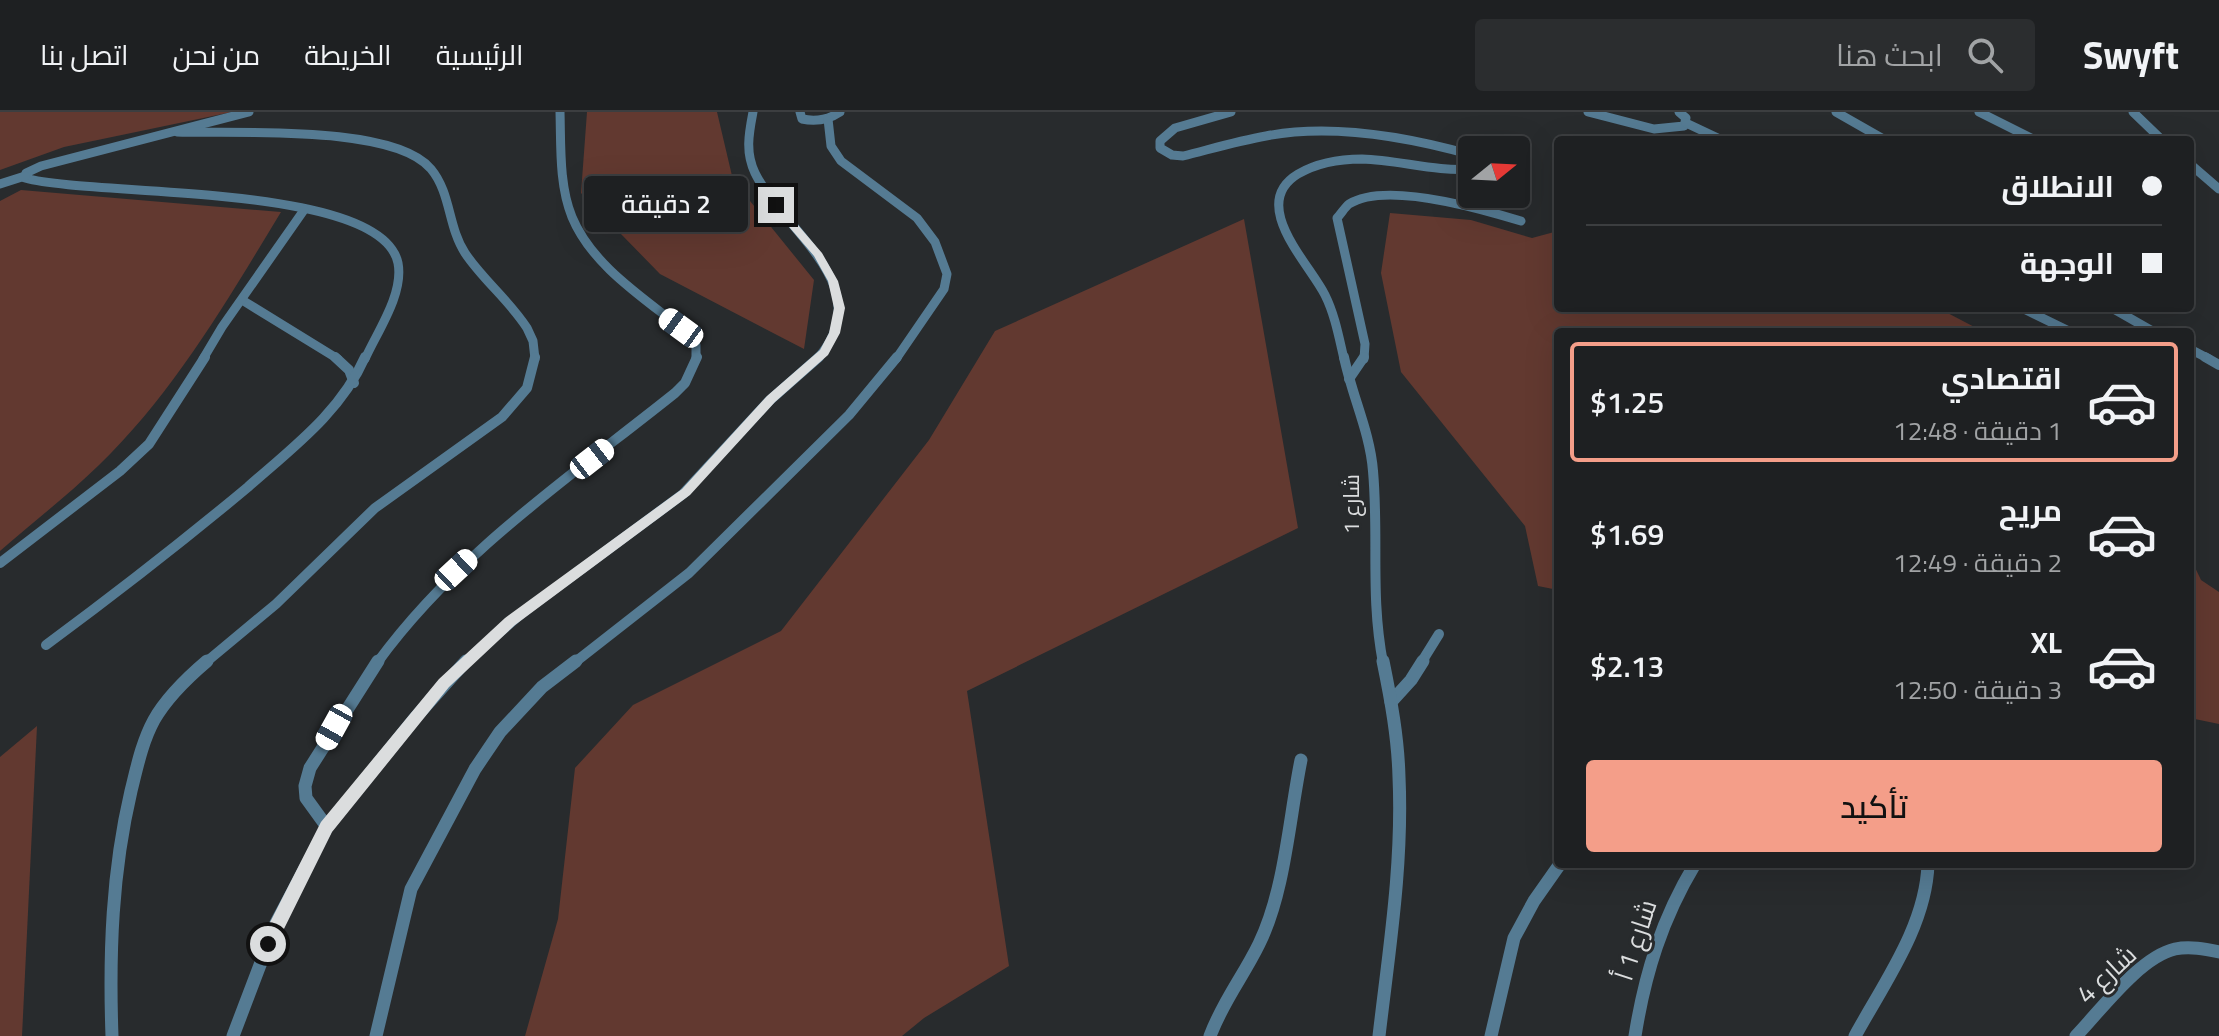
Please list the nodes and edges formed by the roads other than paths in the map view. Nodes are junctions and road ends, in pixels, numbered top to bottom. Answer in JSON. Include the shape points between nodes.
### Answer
{"nodes":[{"id":1,"x":249,"y":112,"type":"edge"},
{"id":2,"x":560,"y":112,"type":"edge"},
{"id":3,"x":753,"y":112,"type":"edge"},
{"id":4,"x":800,"y":112,"type":"edge"},
{"id":5,"x":840,"y":112,"type":"edge"},
{"id":6,"x":1231,"y":112,"type":"edge"},
{"id":7,"x":1588,"y":112,"type":"edge"},
{"id":8,"x":1604,"y":112,"type":"edge"},
{"id":9,"x":1623,"y":112,"type":"edge"},
{"id":10,"x":1679,"y":112,"type":"edge"},
{"id":11,"x":1836,"y":112,"type":"edge"},
{"id":12,"x":1979,"y":112,"type":"edge"},
{"id":13,"x":2133,"y":112,"type":"edge"},
{"id":14,"x":828,"y":119,"type":"junction"},
{"id":15,"x":1640,"y":123,"type":"junction"},
{"id":16,"x":1686,"y":123,"type":"junction"},
{"id":17,"x":177,"y":132,"type":"junction"},
{"id":18,"x":1714,"y":136,"type":"edge"},
{"id":19,"x":1878,"y":136,"type":"edge"},
{"id":20,"x":2027,"y":136,"type":"edge"},
{"id":21,"x":2158,"y":136,"type":"edge"},
{"id":22,"x":1458,"y":148,"type":"edge"},
{"id":23,"x":2194,"y":167,"type":"edge"},
{"id":24,"x":1458,"y":170,"type":"edge"},
{"id":25,"x":25,"y":176,"type":"junction"},
{"id":26,"x":0,"y":184,"type":"edge"},
{"id":27,"x":2219,"y":189,"type":"edge"},
{"id":28,"x":304,"y":210,"type":"junction"},
{"id":29,"x":1521,"y":221,"type":"dead end"},
{"id":30,"x":242,"y":300,"type":"junction"},
{"id":31,"x":2030,"y":312,"type":"edge"},
{"id":32,"x":2116,"y":312,"type":"edge"},
{"id":33,"x":2118,"y":312,"type":"edge"},
{"id":34,"x":2063,"y":328,"type":"edge"},
{"id":35,"x":2136,"y":328,"type":"edge"},
{"id":36,"x":2147,"y":328,"type":"edge"},
{"id":37,"x":2194,"y":351,"type":"edge"},
{"id":38,"x":2219,"y":365,"type":"edge"},
{"id":39,"x":1349,"y":379,"type":"junction"},
{"id":40,"x":354,"y":383,"type":"junction"},
{"id":41,"x":0,"y":563,"type":"edge"},
{"id":42,"x":1439,"y":634,"type":"dead end"},
{"id":43,"x":46,"y":645,"type":"dead end"},
{"id":44,"x":1391,"y":702,"type":"junction"},
{"id":45,"x":1301,"y":760,"type":"dead end"},
{"id":46,"x":327,"y":827,"type":"junction"},
{"id":47,"x":1557,"y":868,"type":"edge"},
{"id":48,"x":1692,"y":868,"type":"edge"},
{"id":49,"x":1928,"y":868,"type":"edge"},
{"id":50,"x":2219,"y":952,"type":"edge"},
{"id":51,"x":1492,"y":1031,"type":"edge"},
{"id":52,"x":112,"y":1036,"type":"edge"},
{"id":53,"x":233,"y":1036,"type":"edge"},
{"id":54,"x":376,"y":1036,"type":"edge"},
{"id":55,"x":1210,"y":1036,"type":"edge"},
{"id":56,"x":1379,"y":1036,"type":"edge"},
{"id":57,"x":1635,"y":1036,"type":"edge"},
{"id":58,"x":1855,"y":1036,"type":"edge"},
{"id":59,"x":2076,"y":1036,"type":"edge"}],
"edges":[{"from":1,"to":17,"type":"street"},
{"from":2,"to":46,"type":"street","via":[[567,190],[576,225],[587,244],[632,288],[690,335],[697,357],[675,393],[468,558],[414,612],[343,712],[304,783],[310,809]]},
{"from":3,"to":46,"type":"street","via":[[746,143],[754,170],[833,281],[839,308],[829,345],[686,492],[472,655]]},
{"from":4,"to":14,"type":"street","via":[[802,119]]},
{"from":5,"to":14,"type":"street"},
{"from":6,"to":22,"type":"street","via":[[1168,132],[1160,148],[1183,156],[1269,135],[1352,131]]},
{"from":7,"to":15,"type":"street"},
{"from":8,"to":15,"type":"street"},
{"from":9,"to":15,"type":"street"},
{"from":10,"to":16,"type":"street"},
{"from":11,"to":19,"type":"street"},
{"from":12,"to":20,"type":"street"},
{"from":13,"to":21,"type":"street"},
{"from":14,"to":54,"type":"street","via":[[834,153],[897,200],[935,242],[947,274],[944,289],[906,347],[849,415],[689,573],[542,687],[500,732],[451,810],[411,889]]},
{"from":15,"to":16,"type":"street","via":[[1669,130]]},
{"from":16,"to":18,"type":"street"},
{"from":17,"to":25,"type":"street","via":[[52,163]]},
{"from":17,"to":52,"type":"street","via":[[351,137],[419,158],[443,189],[464,250],[525,324],[536,353],[526,389],[510,410],[355,525],[176,692],[151,725],[116,862]]},
{"from":23,"to":27,"type":"street"},
{"from":24,"to":39,"type":"street","name":"شارع 1","via":[[1380,158],[1347,159],[1296,176],[1279,196],[1284,227],[1332,308]]},
{"from":25,"to":26,"type":"street"},
{"from":25,"to":28,"type":"street"},
{"from":28,"to":30,"type":"street"},
{"from":28,"to":40,"type":"street","via":[[379,236],[399,264],[398,285]]},
{"from":29,"to":39,"type":"street","via":[[1409,196],[1359,199],[1343,206],[1337,218],[1365,344],[1364,361]]},
{"from":30,"to":40,"type":"street","via":[[337,359]]},
{"from":30,"to":41,"type":"street","via":[[149,444]]},
{"from":31,"to":34,"type":"street"},
{"from":32,"to":35,"type":"street"},
{"from":33,"to":36,"type":"street"},
{"from":37,"to":38,"type":"street"},
{"from":39,"to":44,"type":"street","name":"شارع 1","via":[[1373,460],[1374,600]]},
{"from":40,"to":43,"type":"street","via":[[286,454],[177,547]]},
{"from":42,"to":44,"type":"street"},
{"from":44,"to":56,"type":"street","name":"شارع 1","via":[[1398,831]]},
{"from":45,"to":55,"type":"street","via":[[1282,878],[1259,944],[1222,1004]]},
{"from":46,"to":53,"type":"street","via":[[276,923]]},
{"from":47,"to":51,"type":"street","via":[[1514,938]]},
{"from":48,"to":57,"type":"street","name":"شارع 1 أ","via":[[1657,932]]},
{"from":49,"to":58,"type":"street","via":[[1919,914]]},
{"from":50,"to":59,"type":"street","name":"شارع 4","via":[[2171,950],[2155,959]]}]}
